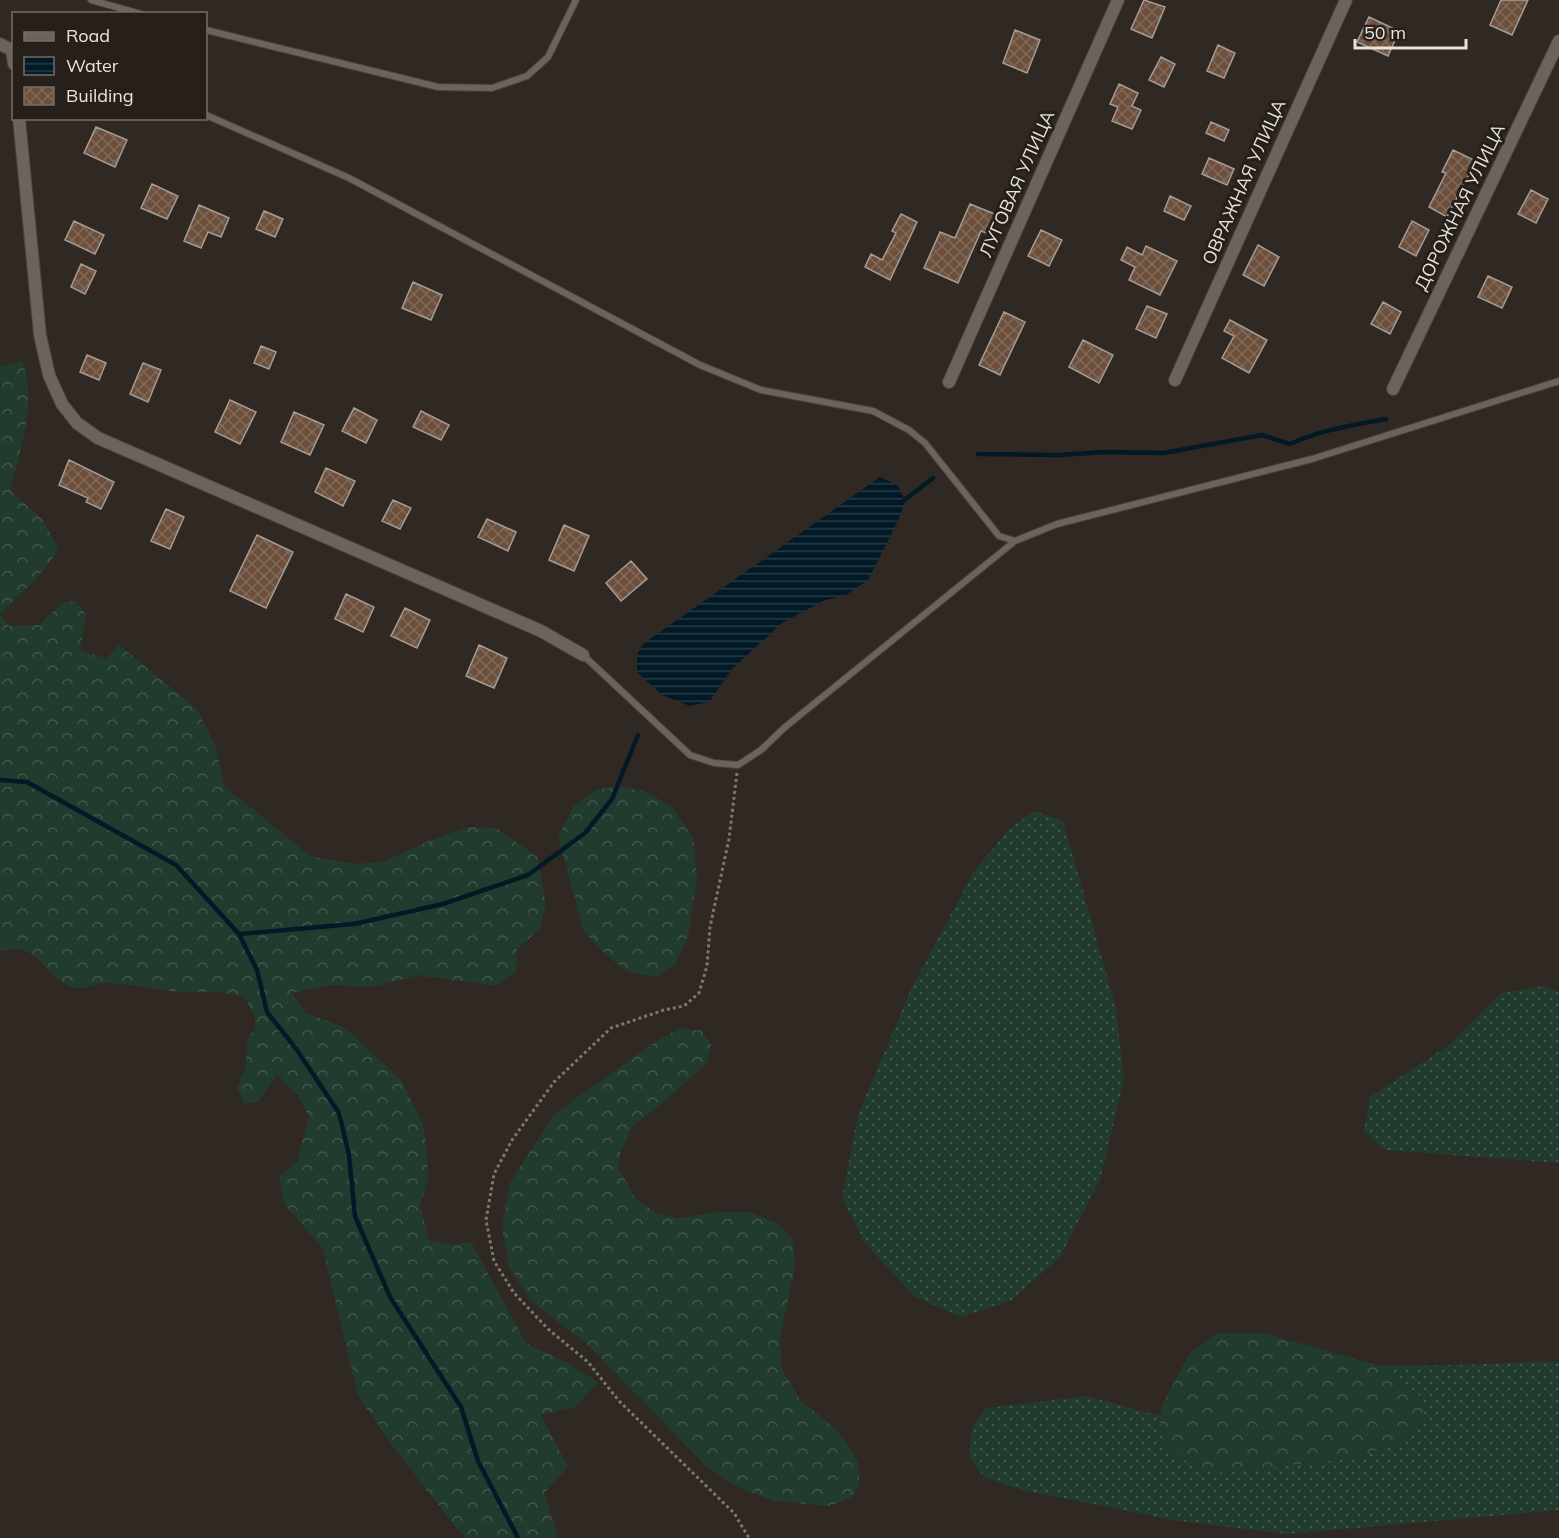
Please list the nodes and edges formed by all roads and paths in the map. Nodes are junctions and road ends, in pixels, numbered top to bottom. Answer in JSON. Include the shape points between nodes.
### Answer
{"nodes":[{"id":1,"x":91,"y":0,"type":"edge"},
{"id":2,"x":576,"y":0,"type":"edge"},
{"id":3,"x":1118,"y":0,"type":"edge"},
{"id":4,"x":1346,"y":0,"type":"edge"},
{"id":5,"x":134,"y":12,"type":"edge"},
{"id":6,"x":207,"y":30,"type":"edge"},
{"id":7,"x":1559,"y":41,"type":"edge"},
{"id":8,"x":207,"y":115,"type":"edge"},
{"id":9,"x":19,"y":120,"type":"edge"},
{"id":10,"x":1175,"y":380,"type":"dead end"},
{"id":11,"x":1559,"y":381,"type":"edge"},
{"id":12,"x":949,"y":382,"type":"dead end"},
{"id":13,"x":1393,"y":389,"type":"dead end"},
{"id":14,"x":1015,"y":541,"type":"junction"},
{"id":15,"x":583,"y":655,"type":"joint"},
{"id":16,"x":738,"y":765,"type":"junction"},
{"id":17,"x":749,"y":1538,"type":"edge"}],
"edges":[{"from":1,"to":5,"type":"lane"},
{"from":2,"to":6,"type":"lane","via":[[548,57],[527,76],[492,88],[438,87]]},
{"from":3,"to":12,"type":"street","name":"ЛУГОВАЯ УЛИЦА"},
{"from":4,"to":10,"type":"street","name":"ОВРАЖНАЯ УЛИЦА"},
{"from":7,"to":13,"type":"street","name":"ДОРОЖНАЯ УЛИЦА"},
{"from":8,"to":14,"type":"lane","via":[[350,178],[700,365],[761,390],[873,411],[925,443],[999,536]]},
{"from":9,"to":15,"type":"street","via":[[40,335],[49,375],[62,404],[77,423],[98,438],[541,631]]},
{"from":11,"to":14,"type":"lane","via":[[1312,459],[1058,524]]},
{"from":14,"to":16,"type":"lane"},
{"from":15,"to":16,"type":"lane","via":[[690,755]]},
{"from":16,"to":17,"type":"path","via":[[729,838],[699,993],[684,1006],[611,1028],[554,1082],[512,1140],[494,1174],[486,1220],[494,1261],[514,1293],[548,1329],[588,1362],[619,1401],[734,1513]]}]}
